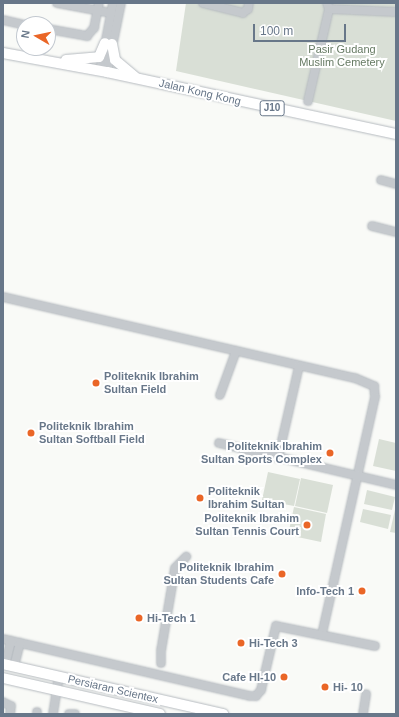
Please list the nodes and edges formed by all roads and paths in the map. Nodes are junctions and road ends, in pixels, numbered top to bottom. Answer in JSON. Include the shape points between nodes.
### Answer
{"nodes":[{"id":1,"x":57,"y":3,"type":"edge"},
{"id":2,"x":113,"y":3,"type":"edge"},
{"id":3,"x":121,"y":3,"type":"edge"},
{"id":4,"x":203,"y":3,"type":"edge"},
{"id":5,"x":249,"y":3,"type":"edge"},
{"id":6,"x":328,"y":6,"type":"edge"},
{"id":7,"x":98,"y":7,"type":"edge"},
{"id":8,"x":396,"y":12,"type":"edge"},
{"id":9,"x":111,"y":13,"type":"junction"},
{"id":10,"x":3,"y":20,"type":"edge"},
{"id":11,"x":16,"y":22,"type":"edge"},
{"id":12,"x":56,"y":31,"type":"edge"},
{"id":13,"x":109,"y":43,"type":"junction"},
{"id":14,"x":3,"y":52,"type":"edge"},
{"id":15,"x":50,"y":61,"type":"junction"},
{"id":16,"x":104,"y":71,"type":"junction"},
{"id":17,"x":137,"y":78,"type":"junction"},
{"id":18,"x":308,"y":100,"type":"dead end"},
{"id":19,"x":396,"y":134,"type":"edge"},
{"id":20,"x":381,"y":180,"type":"dead end"},
{"id":21,"x":396,"y":184,"type":"edge"},
{"id":22,"x":372,"y":226,"type":"dead end"},
{"id":23,"x":396,"y":232,"type":"edge"},
{"id":24,"x":3,"y":298,"type":"edge"},
{"id":25,"x":236,"y":351,"type":"junction"},
{"id":26,"x":299,"y":366,"type":"junction"},
{"id":27,"x":220,"y":395,"type":"dead end"},
{"id":28,"x":219,"y":443,"type":"dead end"},
{"id":29,"x":278,"y":458,"type":"junction"},
{"id":30,"x":357,"y":476,"type":"junction"},
{"id":31,"x":396,"y":485,"type":"edge"},
{"id":32,"x":186,"y":557,"type":"dead end"},
{"id":33,"x":322,"y":634,"type":"junction"},
{"id":34,"x":7,"y":640,"type":"edge"},
{"id":35,"x":20,"y":643,"type":"junction"},
{"id":36,"x":375,"y":646,"type":"dead end"},
{"id":37,"x":161,"y":663,"type":"dead end"},
{"id":38,"x":8,"y":665,"type":"edge"},
{"id":39,"x":59,"y":677,"type":"junction"},
{"id":40,"x":3,"y":678,"type":"edge"},
{"id":41,"x":57,"y":690,"type":"junction"},
{"id":42,"x":366,"y":694,"type":"dead end"},
{"id":43,"x":3,"y":702,"type":"edge"},
{"id":44,"x":10,"y":714,"type":"edge"},
{"id":45,"x":53,"y":714,"type":"edge"},
{"id":46,"x":69,"y":714,"type":"edge"},
{"id":47,"x":74,"y":714,"type":"edge"},
{"id":48,"x":160,"y":714,"type":"edge"},
{"id":49,"x":223,"y":714,"type":"edge"},
{"id":50,"x":363,"y":714,"type":"edge"}],
"edges":[{"from":1,"to":7,"type":"street"},
{"from":2,"to":9,"type":"street"},
{"from":3,"to":13,"type":"street"},
{"from":4,"to":5,"type":"street","via":[[244,13]]},
{"from":6,"to":8,"type":"street"},
{"from":6,"to":18,"type":"street"},
{"from":7,"to":9,"type":"street"},
{"from":7,"to":12,"type":"street","via":[[91,33],[82,36]]},
{"from":9,"to":13,"type":"street"},
{"from":10,"to":11,"type":"street"},
{"from":13,"to":15,"type":"main road","via":[[96,58]]},
{"from":13,"to":16,"type":"street"},
{"from":13,"to":17,"type":"main road","via":[[114,60]]},
{"from":14,"to":15,"type":"main road","name":"Jalan Kong Kong","number":"J10"},
{"from":15,"to":16,"type":"main road","name":"Jalan Kong Kong","number":"J10"},
{"from":16,"to":17,"type":"main road","name":"Jalan Kong Kong","number":"J10"},
{"from":17,"to":19,"type":"main road","name":"Jalan Kong Kong","number":"J10"},
{"from":20,"to":21,"type":"street"},
{"from":22,"to":23,"type":"street"},
{"from":24,"to":25,"type":"street"},
{"from":25,"to":26,"type":"street"},
{"from":25,"to":27,"type":"street"},
{"from":26,"to":29,"type":"street"},
{"from":26,"to":30,"type":"street","via":[[367,381],[374,386],[375,397]]},
{"from":28,"to":29,"type":"street"},
{"from":29,"to":30,"type":"street"},
{"from":30,"to":31,"type":"street"},
{"from":30,"to":33,"type":"street"},
{"from":32,"to":37,"type":"street","via":[[175,568]]},
{"from":33,"to":35,"type":"street","via":[[276,626],[261,690],[256,696]]},
{"from":33,"to":36,"type":"street"},
{"from":34,"to":35,"type":"street"},
{"from":34,"to":38,"type":"street"},
{"from":35,"to":38,"type":"street"},
{"from":38,"to":39,"type":"main road","name":"Persiaran Scientex"},
{"from":39,"to":41,"type":"street"},
{"from":39,"to":49,"type":"main road","name":"Persiaran Scientex"},
{"from":40,"to":41,"type":"main road","name":"Persiaran Scientex"},
{"from":41,"to":45,"type":"street"},
{"from":41,"to":48,"type":"main road","name":"Persiaran Scientex"},
{"from":42,"to":50,"type":"street"},
{"from":43,"to":44,"type":"street","via":[[11,706]]},
{"from":46,"to":47,"type":"street"}]}
